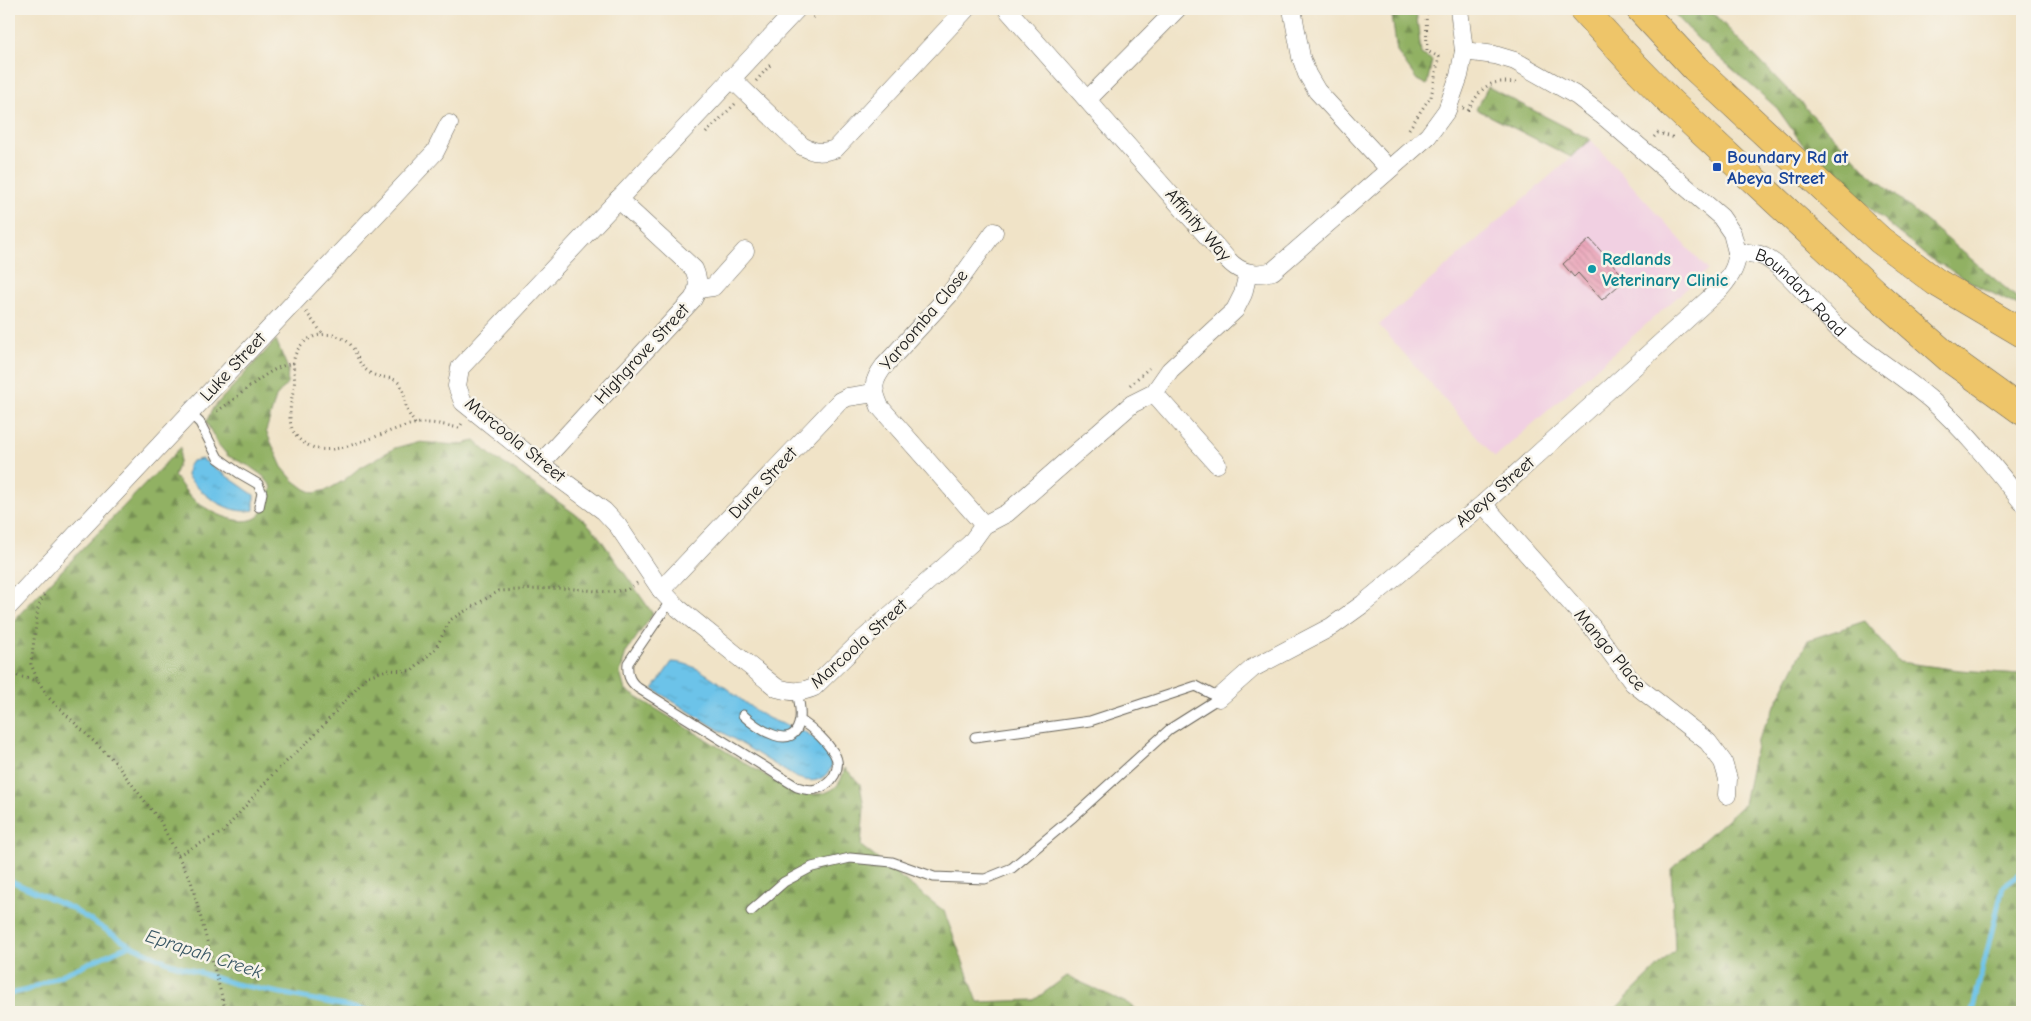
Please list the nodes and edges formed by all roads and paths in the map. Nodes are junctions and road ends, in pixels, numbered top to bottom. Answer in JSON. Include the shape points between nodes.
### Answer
{"nodes":[{"id":1,"x":796,"y":9,"type":"edge"},
{"id":2,"x":966,"y":9,"type":"edge"},
{"id":3,"x":1007,"y":9,"type":"edge"},
{"id":4,"x":1177,"y":9,"type":"edge"},
{"id":5,"x":1292,"y":9,"type":"edge"},
{"id":6,"x":1426,"y":9,"type":"edge"},
{"id":7,"x":1459,"y":9,"type":"edge"},
{"id":8,"x":1583,"y":9,"type":"edge"},
{"id":9,"x":1640,"y":9,"type":"edge"},
{"id":10,"x":1464,"y":51,"type":"junction"},
{"id":11,"x":731,"y":78,"type":"junction"},
{"id":12,"x":1522,"y":85,"type":"dead end"},
{"id":13,"x":1088,"y":99,"type":"junction"},
{"id":14,"x":1450,"y":103,"type":"junction"},
{"id":15,"x":449,"y":124,"type":"dead end"},
{"id":16,"x":1388,"y":169,"type":"junction"},
{"id":17,"x":618,"y":199,"type":"junction"},
{"id":18,"x":994,"y":232,"type":"dead end"},
{"id":19,"x":745,"y":251,"type":"dead end"},
{"id":20,"x":1737,"y":252,"type":"junction"},
{"id":21,"x":1248,"y":273,"type":"junction"},
{"id":22,"x":698,"y":289,"type":"junction"},
{"id":23,"x":295,"y":301,"type":"junction"},
{"id":24,"x":2022,"y":332,"type":"edge"},
{"id":25,"x":322,"y":333,"type":"junction"},
{"id":26,"x":294,"y":363,"type":"junction"},
{"id":27,"x":874,"y":392,"type":"junction"},
{"id":28,"x":1154,"y":393,"type":"junction"},
{"id":29,"x":2022,"y":411,"type":"edge"},
{"id":30,"x":195,"y":418,"type":"junction"},
{"id":31,"x":464,"y":422,"type":"dead end"},
{"id":32,"x":415,"y":424,"type":"junction"},
{"id":33,"x":540,"y":464,"type":"junction"},
{"id":34,"x":1217,"y":464,"type":"dead end"},
{"id":35,"x":2022,"y":502,"type":"edge"},
{"id":36,"x":1483,"y":504,"type":"junction"},
{"id":37,"x":260,"y":507,"type":"dead end"},
{"id":38,"x":984,"y":524,"type":"junction"},
{"id":39,"x":637,"y":582,"type":"dead end"},
{"id":40,"x":46,"y":592,"type":"dead end"},
{"id":41,"x":666,"y":595,"type":"junction"},
{"id":42,"x":9,"y":606,"type":"edge"},
{"id":43,"x":9,"y":670,"type":"edge"},
{"id":44,"x":38,"y":682,"type":"junction"},
{"id":45,"x":797,"y":692,"type":"junction"},
{"id":46,"x":1219,"y":698,"type":"junction"},
{"id":47,"x":743,"y":715,"type":"dead end"},
{"id":48,"x":800,"y":720,"type":"junction"},
{"id":49,"x":975,"y":737,"type":"dead end"},
{"id":50,"x":1727,"y":795,"type":"dead end"},
{"id":51,"x":178,"y":855,"type":"junction"},
{"id":52,"x":751,"y":911,"type":"dead end"},
{"id":53,"x":226,"y":1012,"type":"edge"}],
"edges":[{"from":1,"to":11,"type":"street"},
{"from":2,"to":11,"type":"street","via":[[835,149],[812,152],[802,146]]},
{"from":3,"to":13,"type":"street","name":"Affinity Way"},
{"from":4,"to":13,"type":"street"},
{"from":5,"to":16,"type":"street","via":[[1301,57],[1312,83]]},
{"from":6,"to":14,"type":"path","via":[[1427,50],[1439,57],[1430,97]]},
{"from":7,"to":10,"type":"street","name":"Affinity Way"},
{"from":8,"to":29,"type":"highway","via":[[1671,103],[1876,294],[1950,360]]},
{"from":9,"to":24,"type":"highway","via":[[1695,68],[1880,240],[1936,282]]},
{"from":10,"to":14,"type":"street","name":"Affinity Way"},
{"from":10,"to":20,"type":"street","name":"Boundary Road","via":[[1515,61],[1577,96],[1721,218],[1732,233]]},
{"from":11,"to":17,"type":"street"},
{"from":12,"to":14,"type":"path","via":[[1505,81],[1490,83],[1480,90],[1468,110]]},
{"from":13,"to":21,"type":"street","name":"Affinity Way","via":[[1228,260]]},
{"from":14,"to":16,"type":"street","name":"Affinity Way","via":[[1428,136]]},
{"from":15,"to":23,"type":"street","name":"Luke Street","via":[[435,152]]},
{"from":16,"to":21,"type":"street","name":"Affinity Way","via":[[1273,271],[1260,275]]},
{"from":17,"to":22,"type":"street","name":"Highgrove Street","via":[[694,269]]},
{"from":17,"to":33,"type":"street","name":"Marcoola Street","via":[[460,368],[457,386],[463,402]]},
{"from":18,"to":27,"type":"street","name":"Yaroomba Close","via":[[949,295],[875,378]]},
{"from":19,"to":22,"type":"street","via":[[712,287]]},
{"from":20,"to":35,"type":"street","name":"Boundary Road","via":[[1761,256],[1779,267],[1854,343],[1932,401]]},
{"from":20,"to":36,"type":"street","name":"Abeya Street","via":[[1734,270],[1720,290]]},
{"from":21,"to":28,"type":"street","name":"Marcoola Street","via":[[1235,310],[1170,370]]},
{"from":22,"to":33,"type":"street","name":"Highgrove Street","via":[[693,299]]},
{"from":23,"to":25,"type":"path","via":[[311,316]]},
{"from":23,"to":30,"type":"street","name":"Luke Street"},
{"from":25,"to":26,"type":"path","via":[[302,343]]},
{"from":25,"to":32,"type":"path","via":[[343,338],[352,344],[368,372],[394,380],[404,391],[408,414]]},
{"from":26,"to":30,"type":"path","via":[[272,371],[233,402],[206,417]]},
{"from":26,"to":32,"type":"path","via":[[294,385],[288,415],[302,442],[311,447],[330,451]]},
{"from":27,"to":38,"type":"street","name":"Yaroomba Close","via":[[880,407]]},
{"from":27,"to":41,"type":"street","name":"Dune Street","via":[[840,401]]},
{"from":28,"to":34,"type":"street"},
{"from":28,"to":38,"type":"street","name":"Marcoola Street","via":[[1132,404],[1006,513]]},
{"from":30,"to":37,"type":"lane","via":[[218,458],[258,484],[262,493]]},
{"from":30,"to":42,"type":"street","name":"Luke Street"},
{"from":31,"to":32,"type":"path","via":[[459,428],[437,423]]},
{"from":33,"to":41,"type":"street","name":"Marcoola Street","via":[[604,511]]},
{"from":36,"to":46,"type":"street","name":"Abeya Street","via":[[1363,604],[1331,627],[1253,668]]},
{"from":36,"to":50,"type":"street","name":"Mango Place","via":[[1592,627],[1633,683],[1708,742],[1723,762],[1728,779]]},
{"from":38,"to":45,"type":"street","name":"Marcoola Street","via":[[971,543],[814,687]]},
{"from":39,"to":51,"type":"path","via":[[627,590],[610,592],[561,588],[499,591],[450,620],[436,648],[412,671],[387,670],[366,676],[223,832]]},
{"from":40,"to":44,"type":"path","via":[[38,608],[31,664]]},
{"from":41,"to":45,"type":"street","name":"Marcoola Street","via":[[778,688]]},
{"from":41,"to":48,"type":"lane","via":[[628,663],[630,682],[797,787],[816,789],[833,778],[838,770],[837,762],[834,754]]},
{"from":43,"to":44,"type":"path"},
{"from":44,"to":51,"type":"path","via":[[48,698],[114,760],[160,822]]},
{"from":45,"to":48,"type":"lane"},
{"from":46,"to":49,"type":"lane","via":[[1196,686],[1090,721]]},
{"from":46,"to":52,"type":"lane","via":[[1170,729],[1012,868],[985,879],[934,877],[892,862],[850,858],[812,867],[784,882]]},
{"from":47,"to":48,"type":"lane","via":[[755,726],[779,737],[794,732]]},
{"from":51,"to":53,"type":"path","via":[[191,881]]}]}
